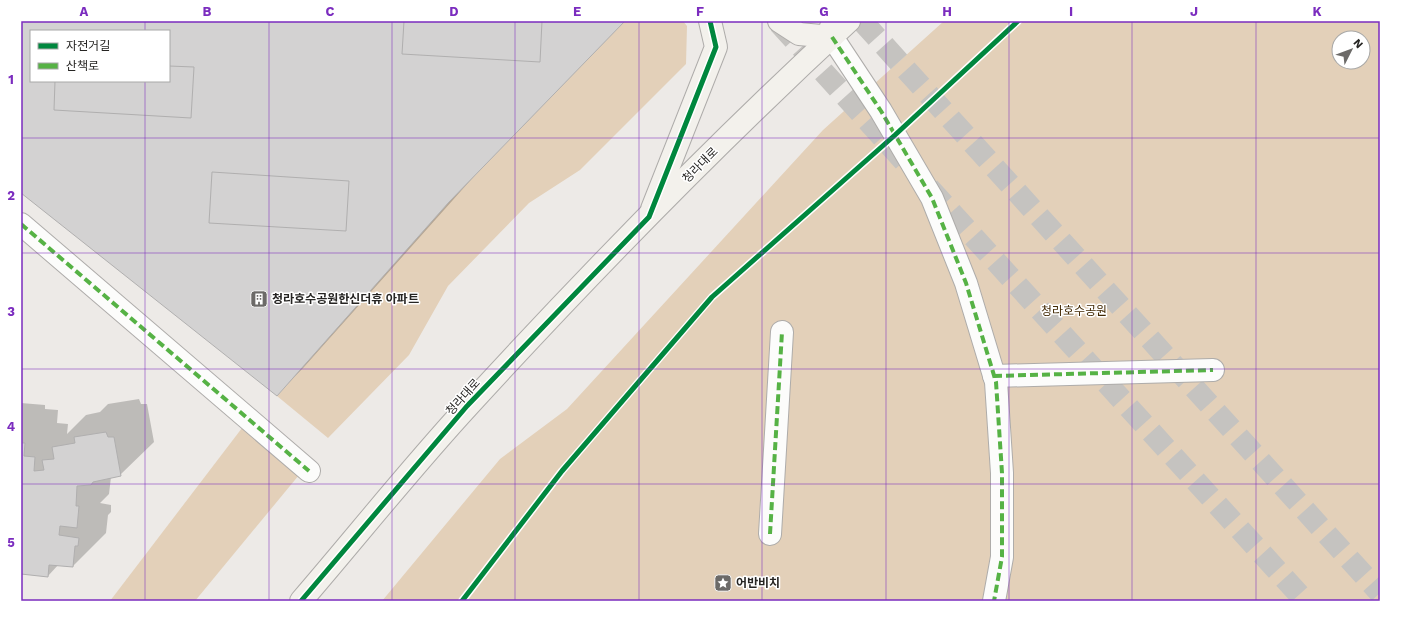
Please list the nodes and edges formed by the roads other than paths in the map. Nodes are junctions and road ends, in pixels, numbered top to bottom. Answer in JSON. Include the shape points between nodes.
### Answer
{"nodes":[{"id":1,"x":710,"y":21,"type":"edge"},
{"id":2,"x":779,"y":21,"type":"edge"},
{"id":3,"x":849,"y":21,"type":"edge"},
{"id":4,"x":831,"y":29,"type":"edge"},
{"id":5,"x":649,"y":216,"type":"junction"},
{"id":6,"x":21,"y":224,"type":"edge"},
{"id":7,"x":782,"y":332,"type":"dead end"},
{"id":8,"x":1214,"y":370,"type":"dead end"},
{"id":9,"x":994,"y":376,"type":"junction"},
{"id":10,"x":310,"y":471,"type":"dead end"},
{"id":11,"x":770,"y":534,"type":"dead end"},
{"id":12,"x":301,"y":601,"type":"edge"},
{"id":13,"x":994,"y":601,"type":"edge"}],
"edges":[{"from":1,"to":5,"type":"street","via":[[716,47]]},
{"from":2,"to":4,"type":"street","via":[[799,34]]},
{"from":3,"to":4,"type":"street","name":"청라대로"},
{"from":4,"to":5,"type":"street","name":"청라대로"},
{"from":4,"to":9,"type":"street","via":[[932,198],[966,283]]},
{"from":5,"to":12,"type":"street","name":"청라대로","via":[[467,406]]},
{"from":6,"to":10,"type":"street"},
{"from":7,"to":11,"type":"street"},
{"from":8,"to":9,"type":"street"},
{"from":9,"to":13,"type":"street","via":[[1002,473],[1002,558]]}]}
